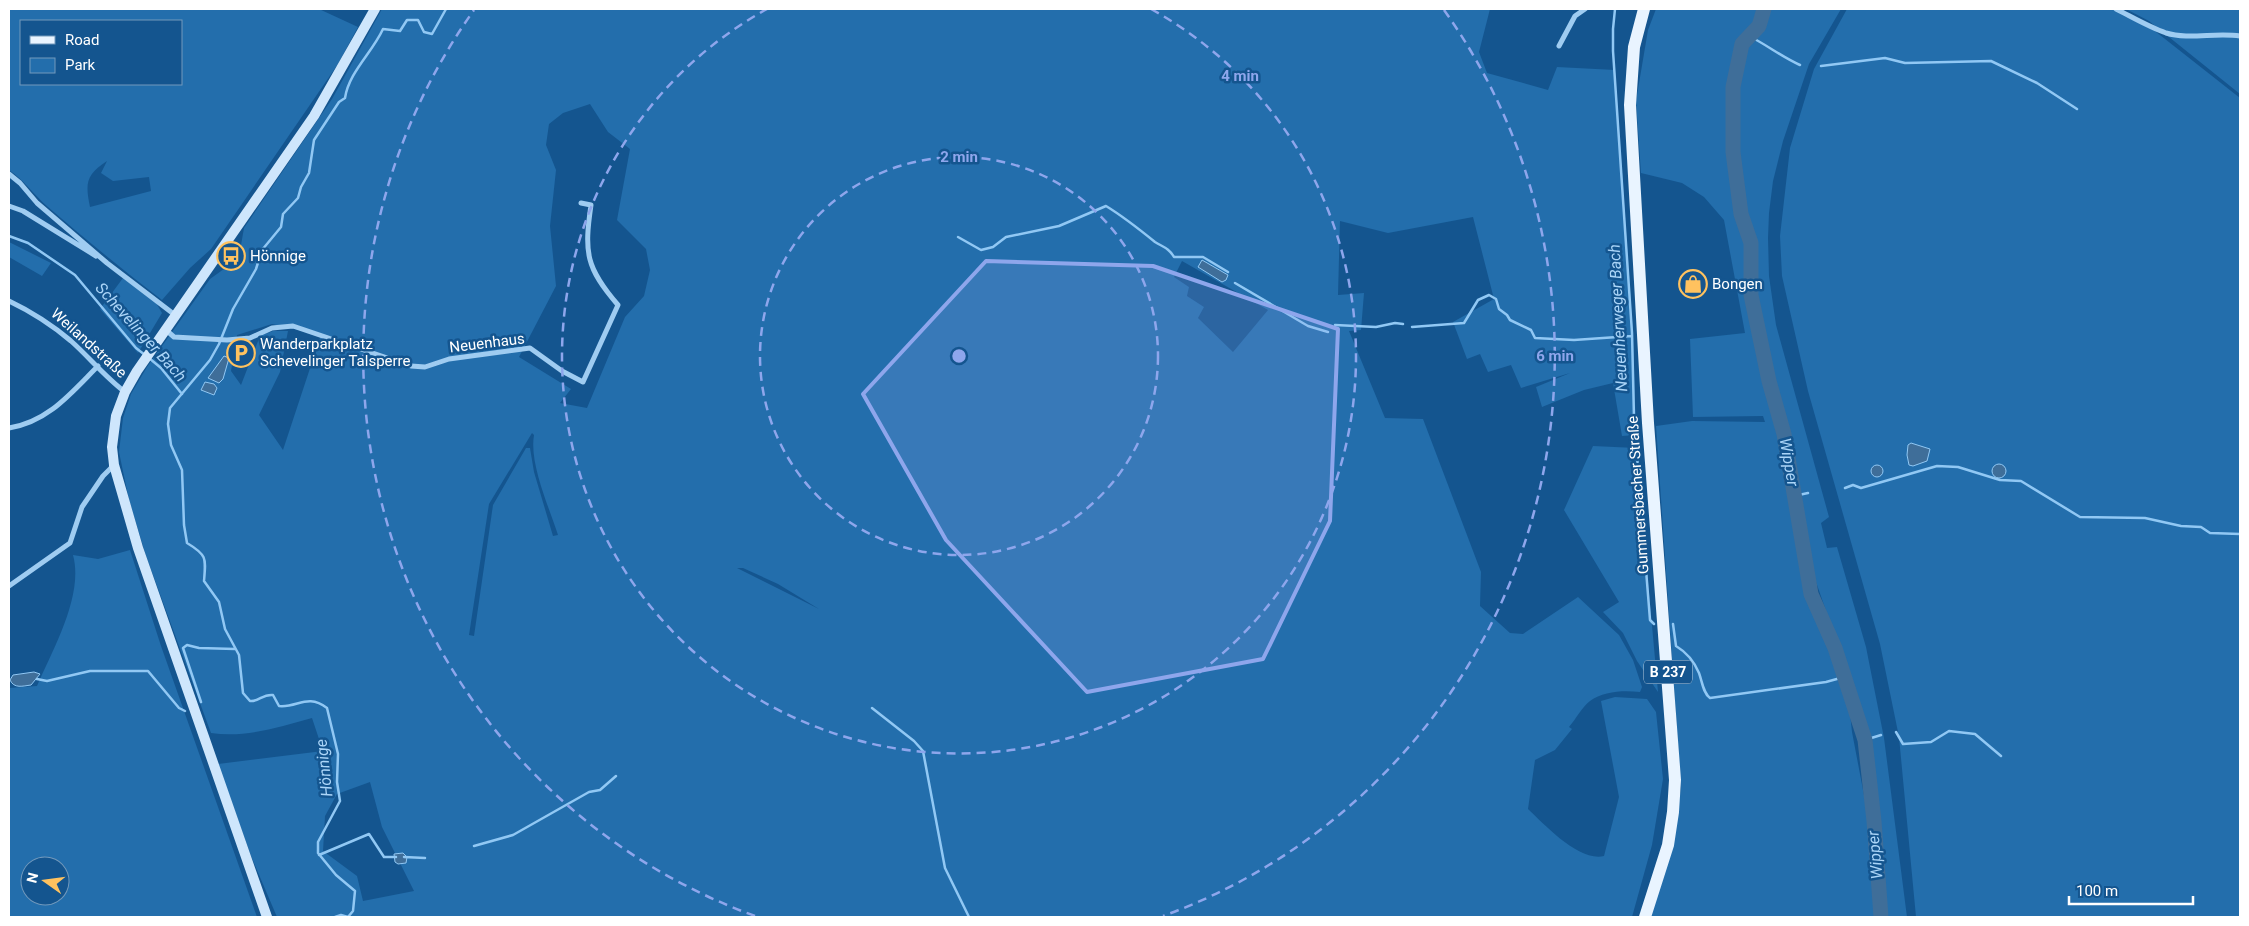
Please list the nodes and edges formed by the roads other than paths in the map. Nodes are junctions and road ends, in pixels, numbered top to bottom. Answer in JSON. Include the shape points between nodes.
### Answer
{"nodes":[{"id":1,"x":375,"y":9,"type":"edge"},
{"id":2,"x":1585,"y":9,"type":"edge"},
{"id":3,"x":1644,"y":9,"type":"edge"},
{"id":4,"x":2116,"y":9,"type":"edge"},
{"id":5,"x":2240,"y":36,"type":"edge"},
{"id":6,"x":1559,"y":46,"type":"dead end"},
{"id":7,"x":9,"y":174,"type":"edge"},
{"id":8,"x":581,"y":203,"type":"dead end"},
{"id":9,"x":9,"y":206,"type":"edge"},
{"id":10,"x":107,"y":263,"type":"junction"},
{"id":11,"x":9,"y":300,"type":"edge"},
{"id":12,"x":175,"y":315,"type":"junction"},
{"id":13,"x":165,"y":329,"type":"junction"},
{"id":14,"x":98,"y":366,"type":"junction"},
{"id":15,"x":125,"y":392,"type":"junction"},
{"id":16,"x":9,"y":428,"type":"edge"},
{"id":17,"x":114,"y":465,"type":"junction"},
{"id":18,"x":9,"y":586,"type":"edge"},
{"id":19,"x":267,"y":917,"type":"edge"},
{"id":20,"x":1645,"y":917,"type":"edge"}],
"edges":[{"from":1,"to":12,"type":"main road","via":[[314,116]]},
{"from":2,"to":6,"type":"street","via":[[1575,16]]},
{"from":3,"to":20,"type":"main road","name":"Gummersbacher Straße","number":"B 237","via":[[1634,47],[1630,104],[1648,423],[1675,780],[1668,845]]},
{"from":4,"to":5,"type":"street","via":[[2167,33]]},
{"from":7,"to":10,"type":"street","via":[[37,203]]},
{"from":8,"to":13,"type":"street","name":"Neuenhaus","via":[[591,205],[586,237],[592,270],[618,305],[583,382],[530,348],[448,359],[425,367],[411,366],[293,326],[272,328],[250,338],[227,340],[174,337]]},
{"from":9,"to":10,"type":"street"},
{"from":10,"to":12,"type":"street"},
{"from":11,"to":14,"type":"street","name":"Weilandstraße","via":[[38,315]]},
{"from":12,"to":13,"type":"main road"},
{"from":13,"to":15,"type":"main road"},
{"from":14,"to":15,"type":"street","name":"Weilandstraße"},
{"from":14,"to":16,"type":"street","via":[[62,403],[34,421]]},
{"from":15,"to":17,"type":"main road","via":[[113,433]]},
{"from":17,"to":18,"type":"street","via":[[82,507],[70,543]]},
{"from":17,"to":19,"type":"main road","via":[[138,548]]}]}
